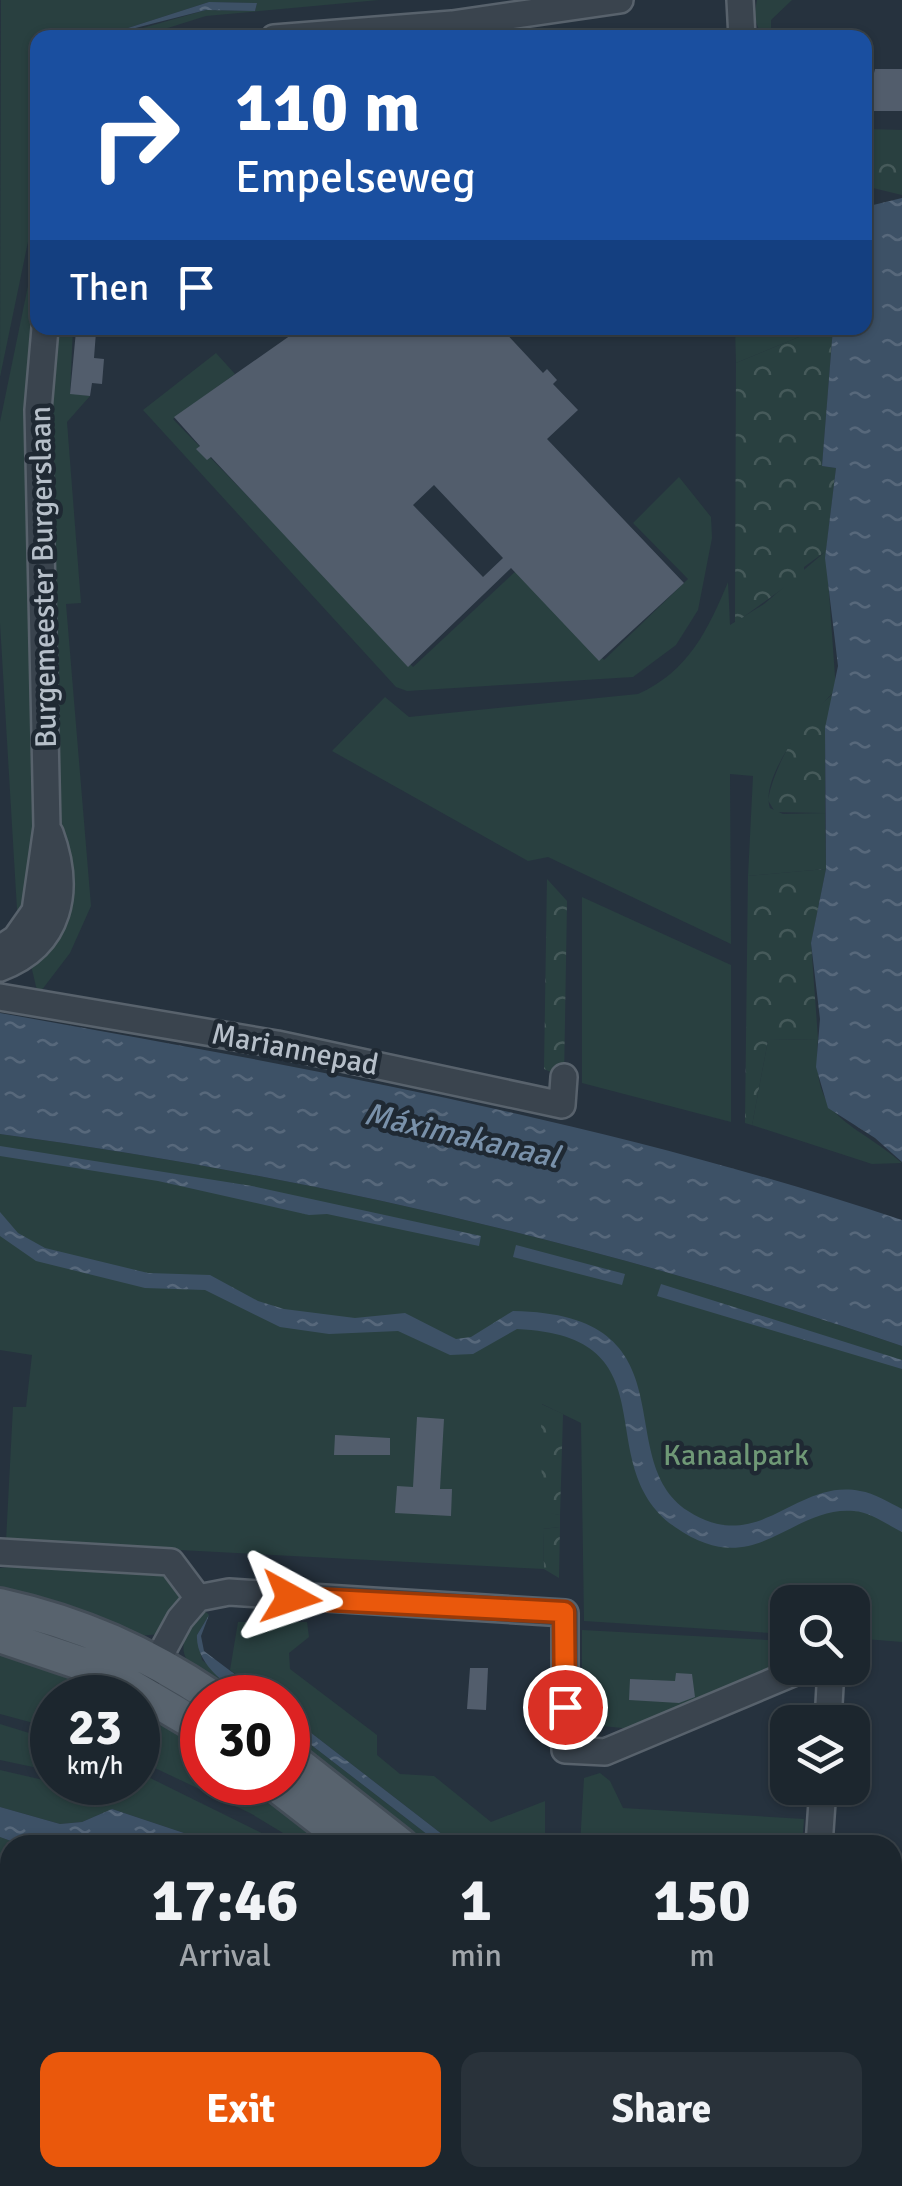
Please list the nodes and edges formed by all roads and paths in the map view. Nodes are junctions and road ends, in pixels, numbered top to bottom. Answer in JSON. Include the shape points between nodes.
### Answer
{"nodes":[{"id":1,"x":620,"y":0,"type":"edge"},
{"id":2,"x":740,"y":0,"type":"edge"},
{"id":3,"x":376,"y":30,"type":"edge"},
{"id":4,"x":742,"y":30,"type":"edge"},
{"id":5,"x":44,"y":335,"type":"edge"},
{"id":6,"x":48,"y":827,"type":"junction"},
{"id":7,"x":0,"y":949,"type":"edge"},
{"id":8,"x":0,"y":968,"type":"edge"},
{"id":9,"x":0,"y":997,"type":"edge"},
{"id":10,"x":564,"y":1077,"type":"dead end"},
{"id":11,"x":0,"y":1552,"type":"edge"},
{"id":12,"x":198,"y":1598,"type":"junction"},
{"id":13,"x":0,"y":1605,"type":"edge"},
{"id":14,"x":0,"y":1636,"type":"edge"},
{"id":15,"x":157,"y":1660,"type":"junction"},
{"id":16,"x":109,"y":1675,"type":"edge"},
{"id":17,"x":150,"y":1675,"type":"edge"},
{"id":18,"x":180,"y":1675,"type":"edge"},
{"id":19,"x":770,"y":1683,"type":"edge"},
{"id":20,"x":310,"y":1773,"type":"edge"},
{"id":21,"x":301,"y":1805,"type":"edge"},
{"id":22,"x":822,"y":1805,"type":"edge"},
{"id":23,"x":339,"y":1835,"type":"edge"},
{"id":24,"x":388,"y":1835,"type":"edge"},
{"id":25,"x":820,"y":1835,"type":"edge"}],
"edges":[{"from":1,"to":3,"type":"street"},
{"from":2,"to":4,"type":"street"},
{"from":5,"to":6,"type":"street","name":"Burgemeester Burgerslaan","via":[[38,410]]},
{"from":6,"to":7,"type":"street","name":"Burgemeester Burgerslaan","via":[[34,912]]},
{"from":6,"to":8,"type":"street","name":"Burgemeester Burgerslaan","via":[[59,866],[60,908],[36,949]]},
{"from":9,"to":10,"type":"street","name":"Mariannepad","via":[[277,1044],[562,1105]]},
{"from":11,"to":12,"type":"street","via":[[171,1562]]},
{"from":12,"to":15,"type":"street"},
{"from":12,"to":19,"type":"street","via":[[229,1592],[564,1612],[565,1750],[606,1752]]},
{"from":13,"to":15,"type":"main road","via":[[87,1628]]},
{"from":14,"to":16,"type":"main road"},
{"from":15,"to":17,"type":"street"},
{"from":15,"to":18,"type":"main road"},
{"from":20,"to":24,"type":"main road"},
{"from":21,"to":23,"type":"main road"},
{"from":22,"to":25,"type":"street"}]}
